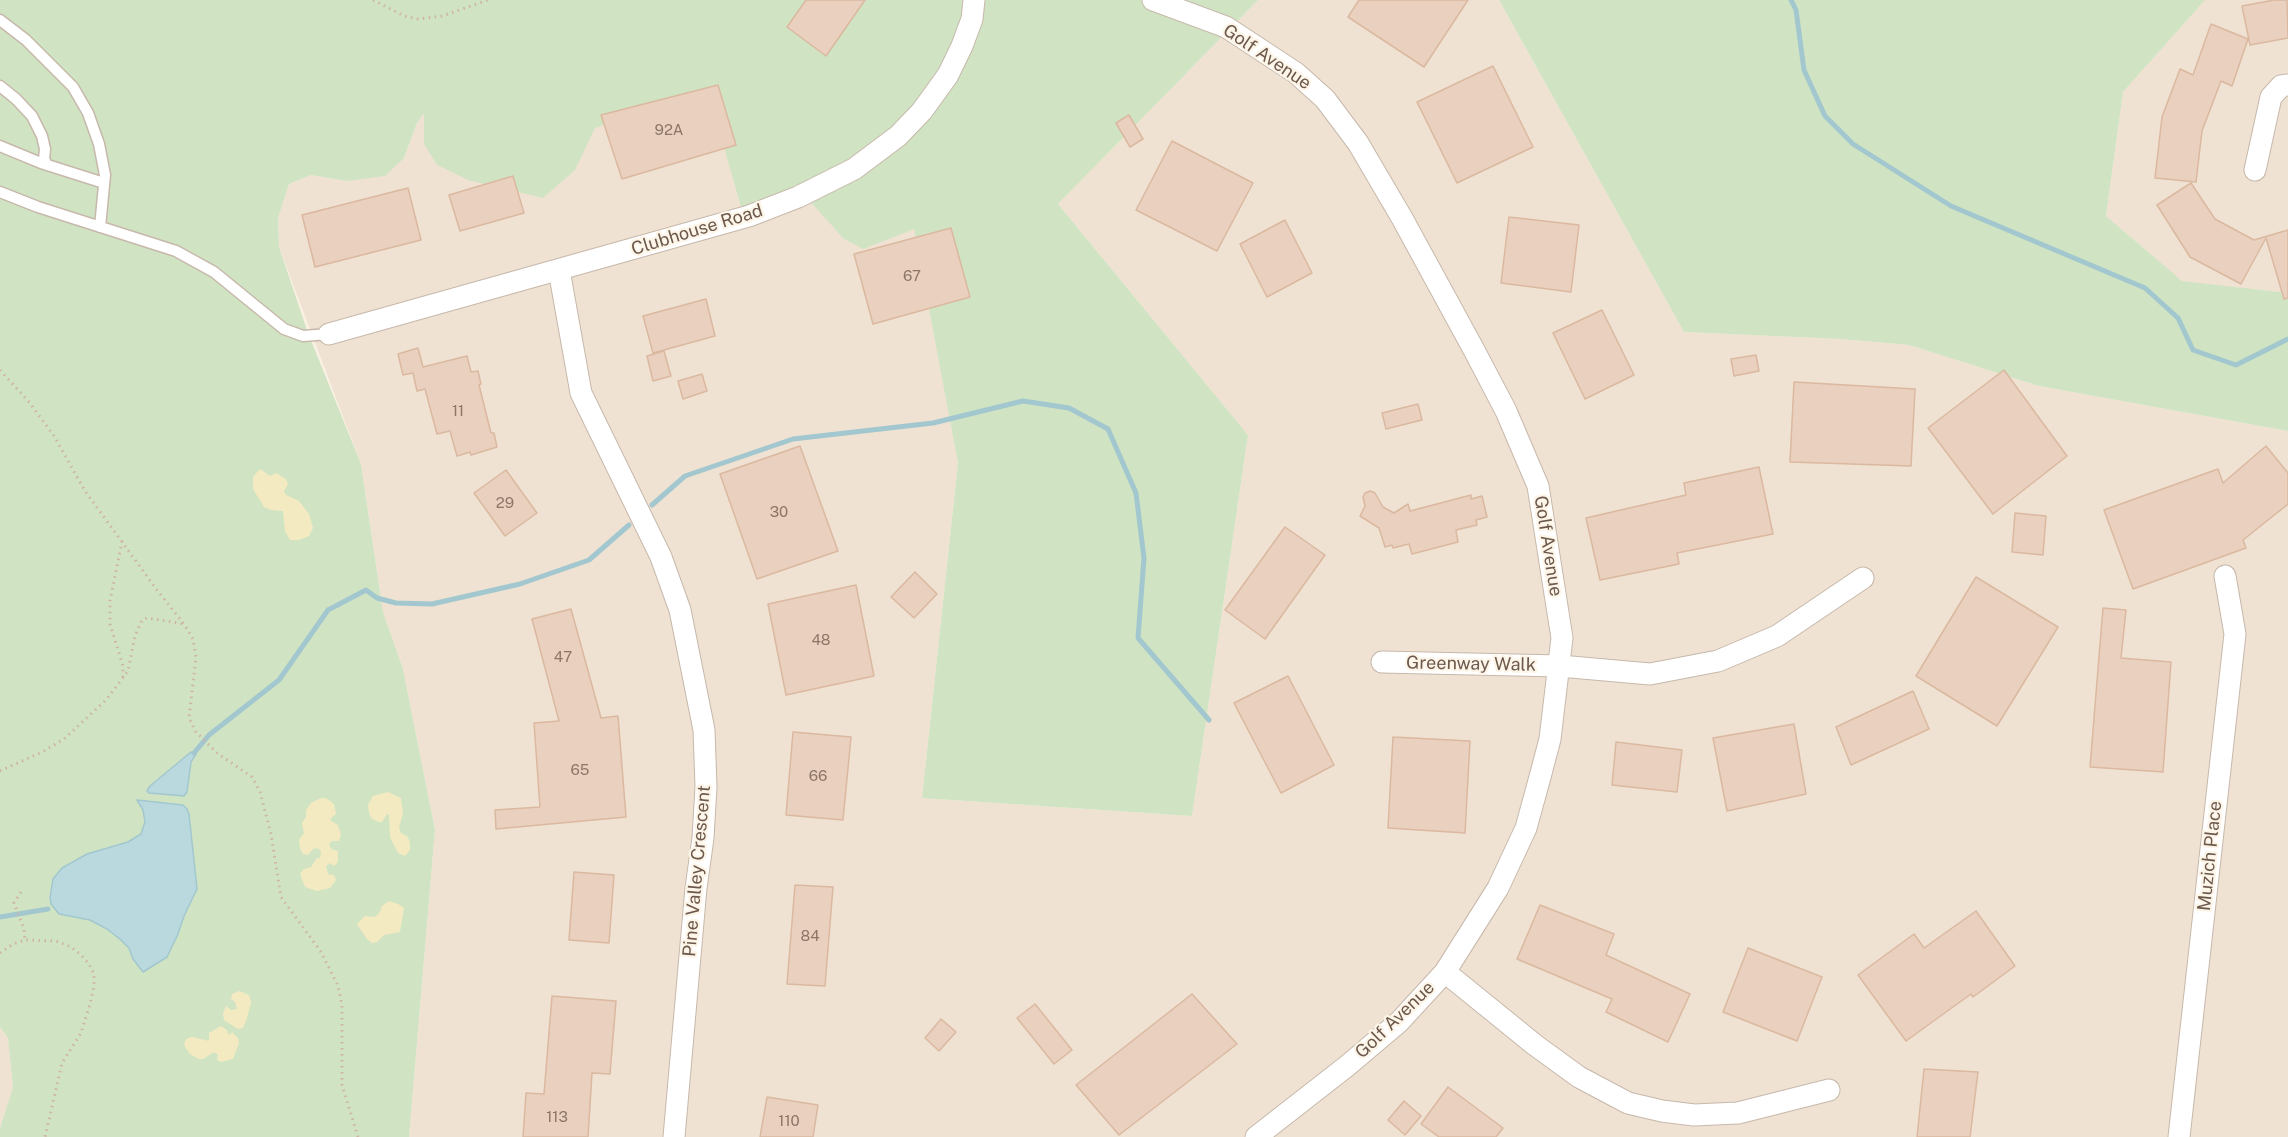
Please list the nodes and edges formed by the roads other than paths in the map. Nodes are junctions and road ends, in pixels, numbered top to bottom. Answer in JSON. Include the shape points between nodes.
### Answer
{"nodes":[{"id":1,"x":975,"y":0,"type":"edge"},
{"id":2,"x":1153,"y":0,"type":"edge"},
{"id":3,"x":0,"y":20,"type":"edge"},
{"id":4,"x":2288,"y":85,"type":"edge"},
{"id":5,"x":0,"y":86,"type":"edge"},
{"id":6,"x":0,"y":146,"type":"edge"},
{"id":7,"x":46,"y":165,"type":"junction"},
{"id":8,"x":2255,"y":170,"type":"dead end"},
{"id":9,"x":104,"y":183,"type":"junction"},
{"id":10,"x":0,"y":192,"type":"edge"},
{"id":11,"x":100,"y":227,"type":"junction"},
{"id":12,"x":559,"y":270,"type":"junction"},
{"id":13,"x":329,"y":334,"type":"joint"},
{"id":14,"x":2225,"y":576,"type":"dead end"},
{"id":15,"x":1863,"y":578,"type":"dead end"},
{"id":16,"x":1382,"y":662,"type":"dead end"},
{"id":17,"x":1560,"y":666,"type":"junction"},
{"id":18,"x":1445,"y":972,"type":"junction"},
{"id":19,"x":1829,"y":1090,"type":"dead end"},
{"id":20,"x":674,"y":1137,"type":"edge"},
{"id":21,"x":1256,"y":1137,"type":"edge"},
{"id":22,"x":2179,"y":1137,"type":"edge"}],
"edges":[{"from":1,"to":12,"type":"street","name":"Clubhouse Road","via":[[969,28],[948,75],[898,136],[854,169],[749,216]]},
{"from":2,"to":17,"type":"street","name":"Golf Avenue","via":[[1226,27],[1296,73],[1325,99],[1358,143],[1474,350],[1539,486],[1562,638]]},
{"from":3,"to":9,"type":"lane","via":[[73,87],[99,144]]},
{"from":4,"to":8,"type":"street","via":[[2281,86],[2271,97]]},
{"from":5,"to":7,"type":"lane","via":[[32,116],[42,136]]},
{"from":6,"to":7,"type":"lane"},
{"from":7,"to":9,"type":"lane"},
{"from":9,"to":11,"type":"lane"},
{"from":10,"to":11,"type":"lane"},
{"from":11,"to":13,"type":"lane","via":[[176,251],[214,272],[293,334]]},
{"from":12,"to":13,"type":"street","name":"Clubhouse Road"},
{"from":12,"to":20,"type":"street","name":"Pine Valley Crescent","via":[[581,393],[660,557],[680,610],[704,730],[703,838]]},
{"from":14,"to":22,"type":"street","name":"Muzich Place","via":[[2235,634]]},
{"from":15,"to":17,"type":"street","name":"Greenway Walk","via":[[1777,636],[1718,661],[1650,674]]},
{"from":16,"to":17,"type":"street","name":"Greenway Walk"},
{"from":17,"to":18,"type":"street","name":"Golf Avenue","via":[[1550,739],[1526,828],[1498,888]]},
{"from":18,"to":19,"type":"street","via":[[1579,1077],[1628,1103],[1694,1115],[1738,1113]]},
{"from":18,"to":21,"type":"street","name":"Golf Avenue","via":[[1399,1022]]}]}
